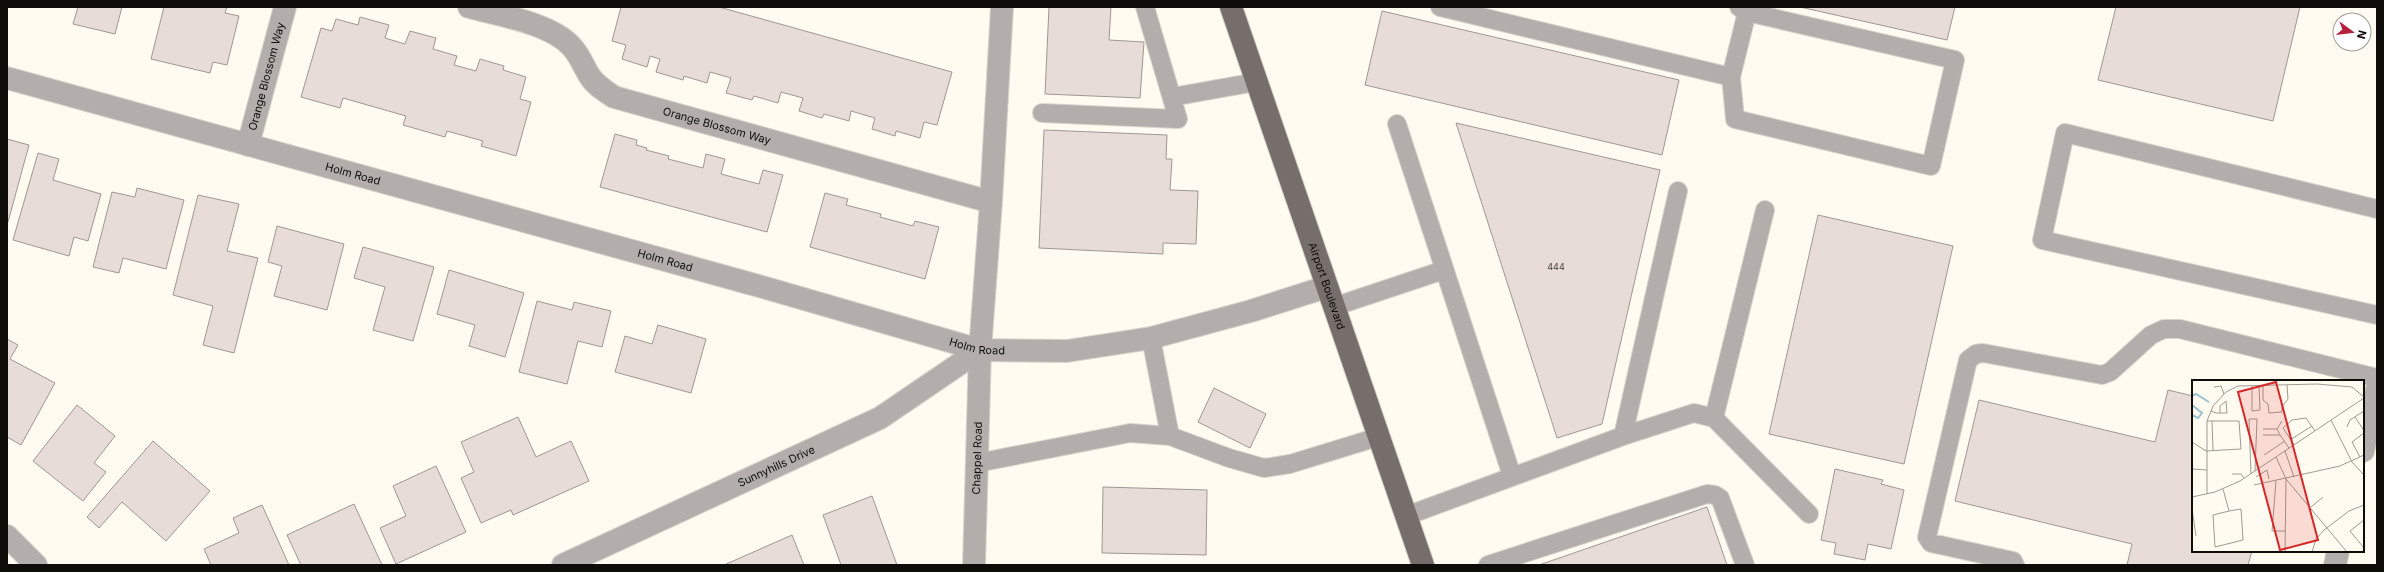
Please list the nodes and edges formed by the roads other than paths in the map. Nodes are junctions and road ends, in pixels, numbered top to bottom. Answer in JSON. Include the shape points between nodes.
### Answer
{"nodes":[{"id":1,"x":285,"y":7,"type":"edge"},
{"id":2,"x":469,"y":7,"type":"edge"},
{"id":3,"x":1002,"y":7,"type":"edge"},
{"id":4,"x":1145,"y":7,"type":"edge"},
{"id":5,"x":1231,"y":7,"type":"edge"},
{"id":6,"x":1440,"y":7,"type":"edge"},
{"id":7,"x":1742,"y":9,"type":"edge"},
{"id":8,"x":1731,"y":77,"type":"junction"},
{"id":9,"x":7,"y":78,"type":"edge"},
{"id":10,"x":1256,"y":82,"type":"junction"},
{"id":11,"x":1172,"y":97,"type":"junction"},
{"id":12,"x":1042,"y":113,"type":"dead end"},
{"id":13,"x":1397,"y":124,"type":"dead end"},
{"id":14,"x":248,"y":145,"type":"junction"},
{"id":15,"x":1678,"y":192,"type":"dead end"},
{"id":16,"x":991,"y":202,"type":"junction"},
{"id":17,"x":2377,"y":209,"type":"edge"},
{"id":18,"x":1765,"y":210,"type":"dead end"},
{"id":19,"x":1444,"y":270,"type":"junction"},
{"id":20,"x":1330,"y":297,"type":"junction"},
{"id":21,"x":2377,"y":315,"type":"edge"},
{"id":22,"x":1151,"y":338,"type":"junction"},
{"id":23,"x":980,"y":350,"type":"junction"},
{"id":24,"x":2377,"y":378,"type":"edge"},
{"id":25,"x":2377,"y":389,"type":"edge"},
{"id":26,"x":1714,"y":418,"type":"junction"},
{"id":27,"x":1170,"y":436,"type":"junction"},
{"id":28,"x":1623,"y":436,"type":"junction"},
{"id":29,"x":1378,"y":437,"type":"junction"},
{"id":30,"x":2364,"y":447,"type":"edge"},
{"id":31,"x":977,"y":463,"type":"junction"},
{"id":32,"x":1512,"y":476,"type":"junction"},
{"id":33,"x":1809,"y":514,"type":"dead end"},
{"id":34,"x":1406,"y":516,"type":"junction"},
{"id":35,"x":7,"y":536,"type":"edge"},
{"id":36,"x":2338,"y":552,"type":"edge"},
{"id":37,"x":1510,"y":562,"type":"edge"},
{"id":38,"x":36,"y":565,"type":"edge"},
{"id":39,"x":563,"y":565,"type":"edge"},
{"id":40,"x":974,"y":565,"type":"edge"},
{"id":41,"x":1423,"y":565,"type":"edge"},
{"id":42,"x":1488,"y":565,"type":"edge"},
{"id":43,"x":1745,"y":565,"type":"edge"},
{"id":44,"x":2016,"y":565,"type":"edge"},
{"id":45,"x":2335,"y":565,"type":"edge"}],
"edges":[{"from":1,"to":14,"type":"street","name":"Orange Blossom Way"},
{"from":2,"to":16,"type":"street","name":"Orange Blossom Way","via":[[540,27],[559,36],[571,46],[590,76],[614,97]]},
{"from":3,"to":16,"type":"street","name":"Chappel Road"},
{"from":4,"to":11,"type":"lane"},
{"from":5,"to":10,"type":"main road","name":"Airport Boulevard"},
{"from":6,"to":8,"type":"lane"},
{"from":7,"to":8,"type":"lane"},
{"from":7,"to":8,"type":"lane","via":[[1955,60],[1931,166],[1735,119]]},
{"from":9,"to":14,"type":"street","name":"Holm Road"},
{"from":10,"to":11,"type":"lane"},
{"from":10,"to":20,"type":"main road","name":"Airport Boulevard"},
{"from":11,"to":12,"type":"lane","via":[[1178,119]]},
{"from":13,"to":19,"type":"lane"},
{"from":14,"to":23,"type":"street","name":"Holm Road"},
{"from":15,"to":28,"type":"lane"},
{"from":16,"to":23,"type":"street","name":"Chappel Road"},
{"from":17,"to":21,"type":"lane","via":[[2065,133],[2042,240]]},
{"from":18,"to":26,"type":"lane"},
{"from":19,"to":20,"type":"lane"},
{"from":19,"to":32,"type":"lane"},
{"from":20,"to":22,"type":"street","name":"Holm Road","via":[[1251,312]]},
{"from":20,"to":29,"type":"main road","name":"Airport Boulevard"},
{"from":22,"to":23,"type":"street","name":"Holm Road","via":[[1067,351]]},
{"from":22,"to":27,"type":"lane"},
{"from":23,"to":31,"type":"street","name":"Chappel Road"},
{"from":23,"to":39,"type":"street","name":"Sunnyhills Drive","via":[[880,418]]},
{"from":24,"to":44,"type":"lane","via":[[2180,329],[2164,329],[2151,335],[2110,372],[2102,375],[1983,353],[1976,354],[1968,360],[1927,537],[1931,543],[2013,561]]},
{"from":25,"to":30,"type":"street"},
{"from":26,"to":28,"type":"lane","via":[[1694,413]]},
{"from":26,"to":33,"type":"lane"},
{"from":27,"to":29,"type":"lane","via":[[1228,458],[1264,468],[1290,464]]},
{"from":27,"to":31,"type":"lane","via":[[1130,433]]},
{"from":28,"to":32,"type":"lane"},
{"from":29,"to":34,"type":"main road","name":"Airport Boulevard"},
{"from":31,"to":40,"type":"street","name":"Chappel Road"},
{"from":32,"to":34,"type":"lane"},
{"from":34,"to":41,"type":"main road","name":"Airport Boulevard"},
{"from":35,"to":38,"type":"street"},
{"from":36,"to":45,"type":"street"},
{"from":37,"to":42,"type":"lane"},
{"from":37,"to":43,"type":"lane","via":[[1707,494],[1720,498]]}]}
